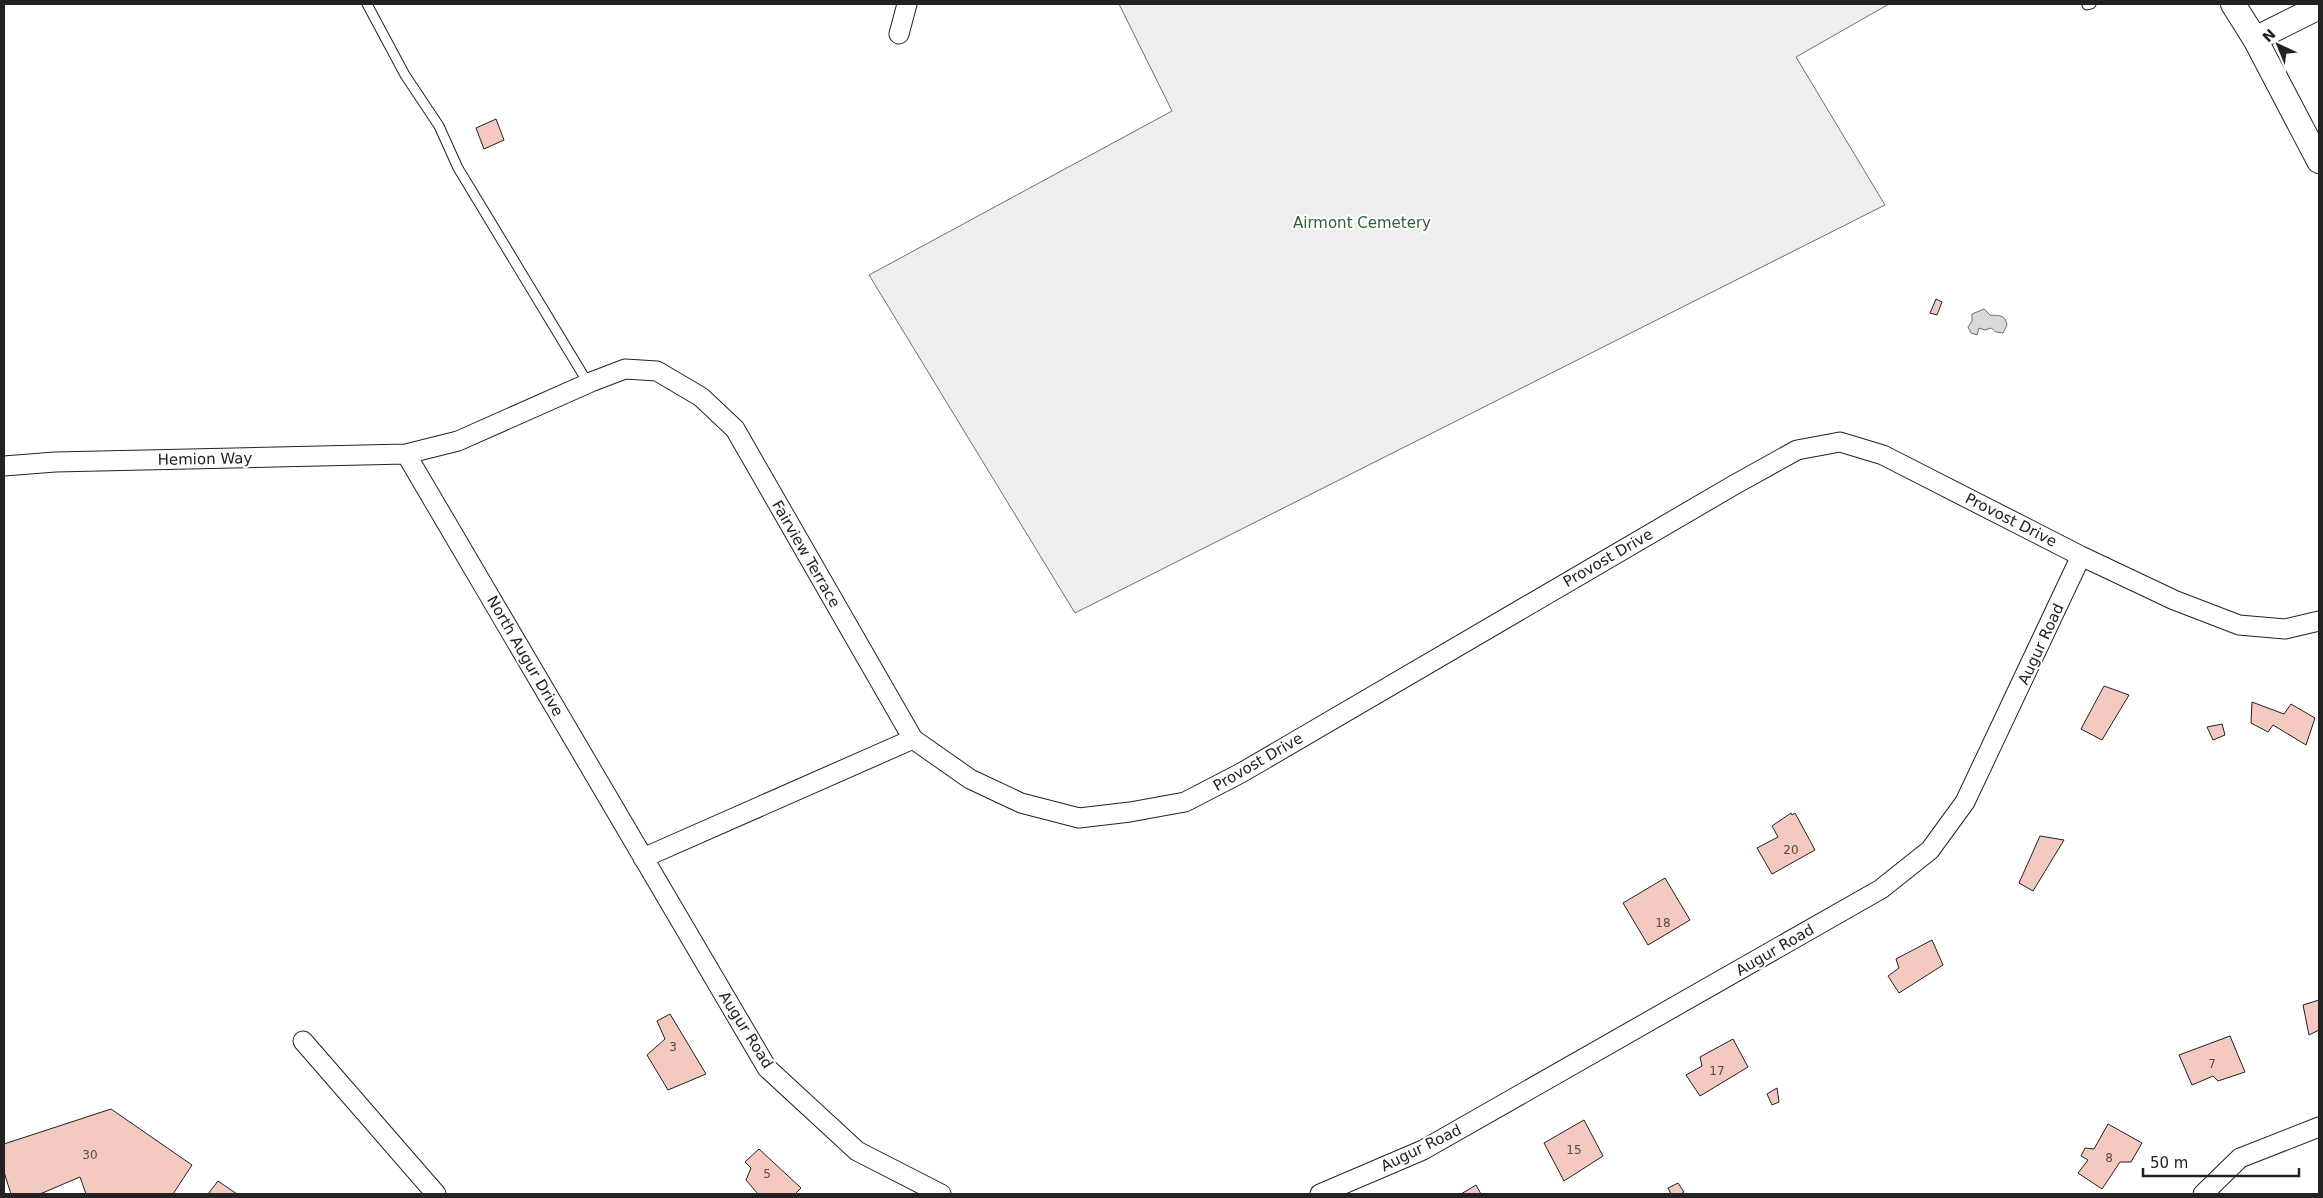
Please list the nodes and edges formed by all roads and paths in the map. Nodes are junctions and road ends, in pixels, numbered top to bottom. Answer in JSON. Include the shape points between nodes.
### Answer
{"nodes":[{"id":1,"x":367,"y":4,"type":"edge"},
{"id":2,"x":907,"y":4,"type":"edge"},
{"id":3,"x":2233,"y":4,"type":"edge"},
{"id":4,"x":2319,"y":7,"type":"edge"},
{"id":5,"x":899,"y":34,"type":"dead end"},
{"id":6,"x":2255,"y":39,"type":"junction"},
{"id":7,"x":2319,"y":161,"type":"edge"},
{"id":8,"x":588,"y":383,"type":"junction"},
{"id":9,"x":406,"y":454,"type":"junction"},
{"id":10,"x":4,"y":466,"type":"edge"},
{"id":11,"x":2082,"y":556,"type":"junction"},
{"id":12,"x":2319,"y":621,"type":"edge"},
{"id":13,"x":913,"y":739,"type":"junction"},
{"id":14,"x":643,"y":858,"type":"junction"},
{"id":15,"x":303,"y":1041,"type":"dead end"},
{"id":16,"x":2319,"y":1127,"type":"edge"},
{"id":17,"x":436,"y":1194,"type":"edge"},
{"id":18,"x":941,"y":1194,"type":"edge"},
{"id":19,"x":1320,"y":1194,"type":"edge"},
{"id":20,"x":2203,"y":1194,"type":"edge"}],
"edges":[{"from":1,"to":8,"type":"lane","via":[[405,76],[439,126],[458,168]]},
{"from":2,"to":5,"type":"street"},
{"from":3,"to":6,"type":"street"},
{"from":4,"to":6,"type":"street"},
{"from":6,"to":7,"type":"street"},
{"from":8,"to":9,"type":"street","name":"Fairview Terrace","via":[[458,441]]},
{"from":8,"to":13,"type":"street","name":"Fairview Terrace","via":[[625,369],[657,371],[701,397],[735,430]]},
{"from":9,"to":10,"type":"street","name":"Hemion Way"},
{"from":9,"to":14,"type":"street","name":"North Augur Drive"},
{"from":11,"to":12,"type":"street","name":"Provost Drive","via":[[2174,600],[2239,625],[2285,629]]},
{"from":11,"to":13,"type":"street","name":"Provost Drive","via":[[1883,455],[1840,442],[1789,454],[1241,773],[1185,802],[1079,818],[1021,803],[970,779]]},
{"from":11,"to":19,"type":"street","name":"Augur Road","via":[[1965,802],[1930,850],[1881,889],[1432,1146]]},
{"from":13,"to":14,"type":"street"},
{"from":14,"to":18,"type":"street","name":"Augur Road","via":[[767,1068],[857,1151]]},
{"from":15,"to":17,"type":"street"},
{"from":16,"to":20,"type":"street","via":[[2240,1158]]}]}
